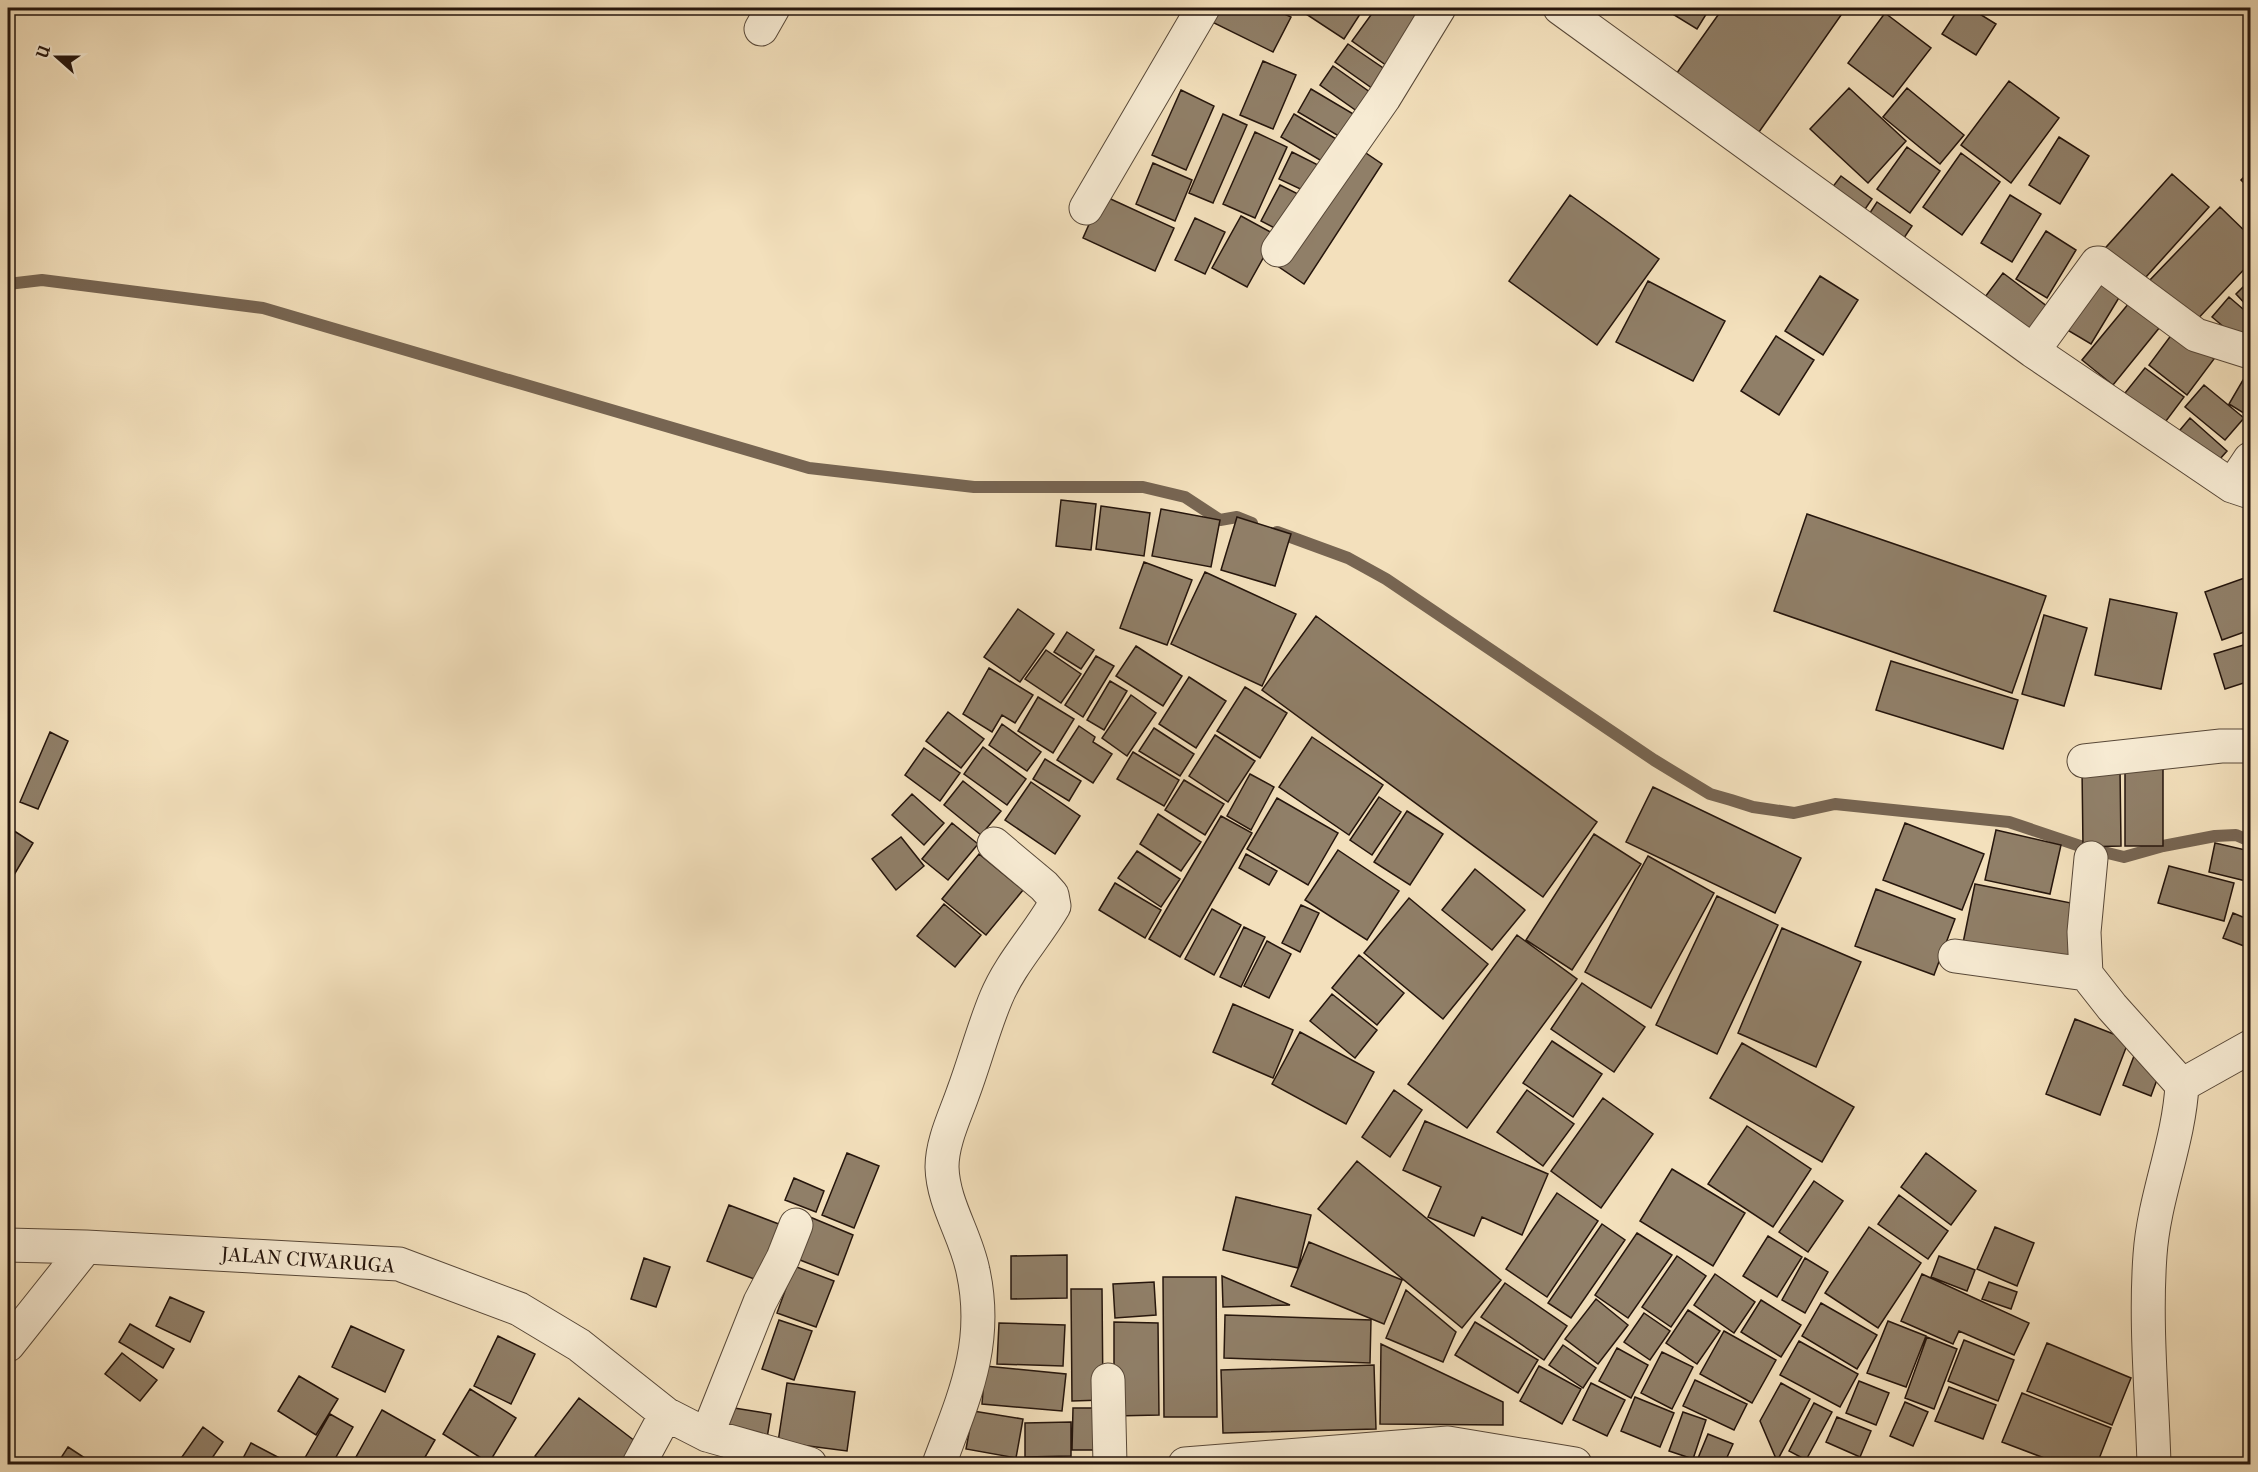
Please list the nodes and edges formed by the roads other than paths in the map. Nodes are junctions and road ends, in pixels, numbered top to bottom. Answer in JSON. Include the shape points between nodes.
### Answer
{"nodes":[{"id":1,"x":1203,"y":8,"type":"edge"},
{"id":2,"x":1440,"y":8,"type":"edge"},
{"id":3,"x":1560,"y":8,"type":"edge"},
{"id":4,"x":1086,"y":208,"type":"dead end"},
{"id":5,"x":1278,"y":250,"type":"dead end"},
{"id":6,"x":2033,"y":351,"type":"junction"},
{"id":7,"x":2250,"y":352,"type":"edge"},
{"id":8,"x":2250,"y":459,"type":"edge"},
{"id":9,"x":2241,"y":489,"type":"edge"},
{"id":10,"x":2250,"y":746,"type":"edge"},
{"id":11,"x":2084,"y":761,"type":"dead end"},
{"id":12,"x":994,"y":844,"type":"dead end"},
{"id":13,"x":2091,"y":858,"type":"dead end"},
{"id":14,"x":1955,"y":956,"type":"dead end"},
{"id":15,"x":2086,"y":974,"type":"junction"},
{"id":16,"x":2250,"y":1047,"type":"edge"},
{"id":17,"x":2182,"y":1085,"type":"junction"},
{"id":18,"x":796,"y":1225,"type":"dead end"},
{"id":19,"x":8,"y":1245,"type":"edge"},
{"id":20,"x":86,"y":1247,"type":"junction"},
{"id":21,"x":8,"y":1345,"type":"edge"},
{"id":22,"x":1108,"y":1380,"type":"dead end"},
{"id":23,"x":666,"y":1414,"type":"junction"},
{"id":24,"x":707,"y":1436,"type":"junction"},
{"id":25,"x":1445,"y":1454,"type":"edge"},
{"id":26,"x":639,"y":1464,"type":"edge"},
{"id":27,"x":810,"y":1464,"type":"edge"},
{"id":28,"x":939,"y":1464,"type":"edge"},
{"id":29,"x":1110,"y":1464,"type":"edge"},
{"id":30,"x":1185,"y":1464,"type":"edge"},
{"id":31,"x":1575,"y":1464,"type":"edge"},
{"id":32,"x":2154,"y":1464,"type":"edge"}],
"edges":[{"from":1,"to":4,"type":"street"},
{"from":2,"to":5,"type":"street","via":[[1384,98]]},
{"from":3,"to":6,"type":"street"},
{"from":6,"to":7,"type":"street","via":[[2099,263],[2196,335]]},
{"from":6,"to":9,"type":"street"},
{"from":8,"to":9,"type":"street"},
{"from":10,"to":11,"type":"street"},
{"from":12,"to":28,"type":"street","via":[[1044,886],[1054,906],[996,997],[947,1136],[942,1165],[945,1193],[973,1270],[978,1310],[977,1348],[970,1382]]},
{"from":13,"to":15,"type":"street","via":[[2084,932]]},
{"from":14,"to":15,"type":"street"},
{"from":15,"to":17,"type":"street"},
{"from":16,"to":17,"type":"street"},
{"from":17,"to":32,"type":"street","via":[[2181,1110],[2156,1210],[2150,1254]]},
{"from":18,"to":24,"type":"street","via":[[760,1302]]},
{"from":19,"to":20,"type":"street","name":"JALAN CIWARUGA"},
{"from":20,"to":21,"type":"street"},
{"from":20,"to":23,"type":"street","name":"JALAN CIWARUGA","via":[[399,1264],[519,1309],[579,1345]]},
{"from":22,"to":29,"type":"street"},
{"from":23,"to":24,"type":"street","name":"JALAN CIWARUGA"},
{"from":23,"to":26,"type":"street"},
{"from":24,"to":27,"type":"street","name":"JALAN CIWARUGA"},
{"from":25,"to":30,"type":"street"},
{"from":25,"to":31,"type":"street"}]}
